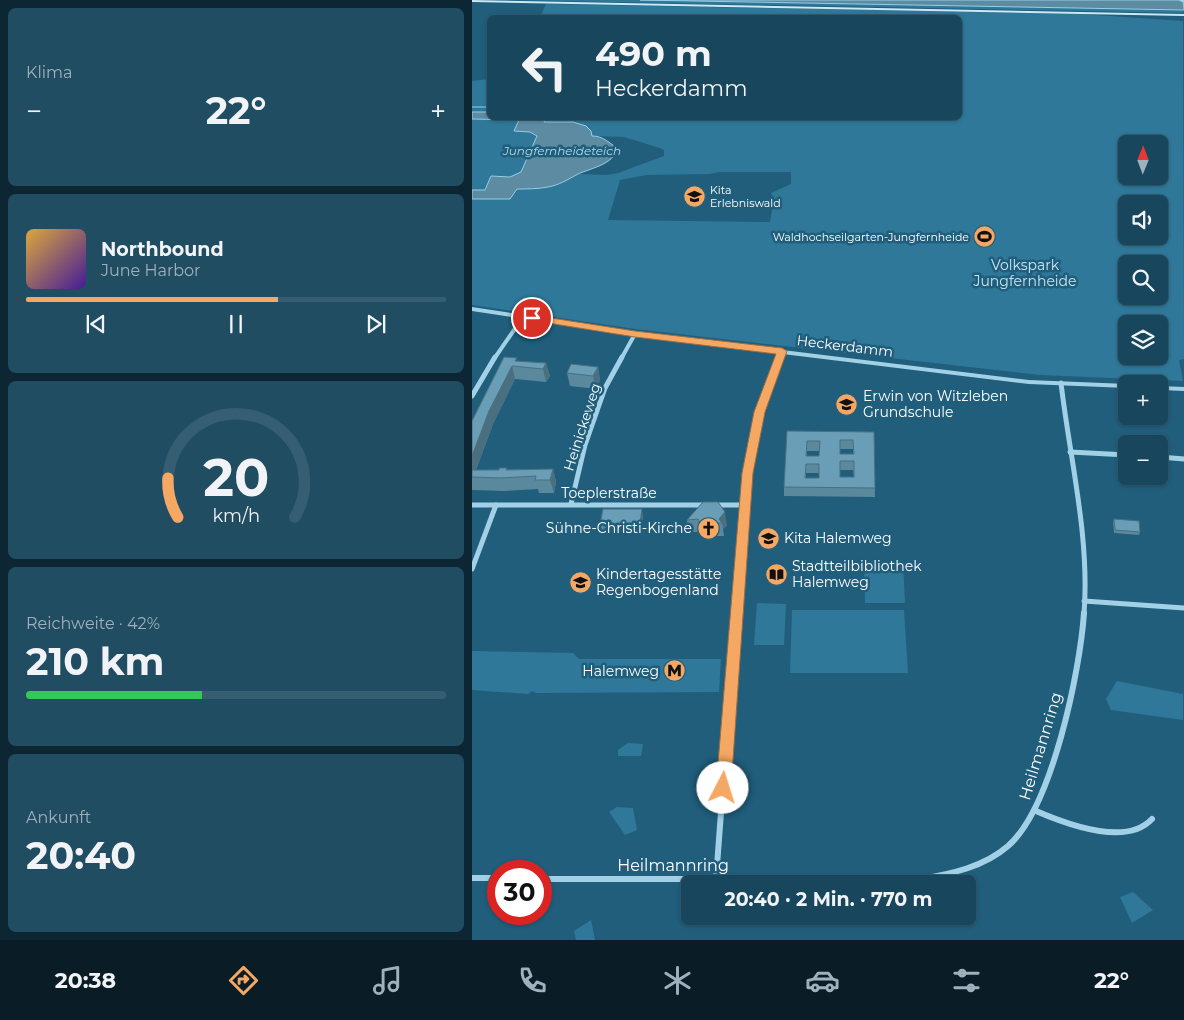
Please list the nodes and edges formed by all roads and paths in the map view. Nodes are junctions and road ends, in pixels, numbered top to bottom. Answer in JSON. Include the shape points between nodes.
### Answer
{"nodes":[{"id":1,"x":472,"y":1,"type":"edge"},
{"id":2,"x":1184,"y":17,"type":"edge"},
{"id":3,"x":472,"y":309,"type":"edge"},
{"id":4,"x":523,"y":317,"type":"junction"},
{"id":5,"x":635,"y":334,"type":"junction"},
{"id":6,"x":782,"y":351,"type":"junction"},
{"id":7,"x":1061,"y":383,"type":"junction"},
{"id":8,"x":1118,"y":386,"type":"edge"},
{"id":9,"x":1168,"y":388,"type":"edge"},
{"id":10,"x":1184,"y":389,"type":"edge"},
{"id":11,"x":472,"y":396,"type":"edge"},
{"id":12,"x":1070,"y":452,"type":"junction"},
{"id":13,"x":1118,"y":455,"type":"edge"},
{"id":14,"x":1168,"y":458,"type":"edge"},
{"id":15,"x":1184,"y":459,"type":"edge"},
{"id":16,"x":571,"y":504,"type":"junction"},
{"id":17,"x":472,"y":505,"type":"edge"},
{"id":18,"x":496,"y":505,"type":"junction"},
{"id":19,"x":745,"y":505,"type":"junction"},
{"id":20,"x":472,"y":569,"type":"edge"},
{"id":21,"x":1084,"y":602,"type":"junction"},
{"id":22,"x":1184,"y":608,"type":"edge"},
{"id":23,"x":1036,"y":810,"type":"junction"},
{"id":24,"x":1152,"y":819,"type":"dead end"},
{"id":25,"x":716,"y":875,"type":"edge"},
{"id":26,"x":940,"y":875,"type":"edge"},
{"id":27,"x":472,"y":878,"type":"edge"},
{"id":28,"x":487,"y":878,"type":"edge"},
{"id":29,"x":552,"y":879,"type":"edge"},
{"id":30,"x":681,"y":879,"type":"edge"}],
"edges":[{"from":1,"to":2,"type":"main road"},
{"from":3,"to":4,"type":"street","name":"Heckerdamm"},
{"from":4,"to":5,"type":"street","name":"Heckerdamm"},
{"from":4,"to":11,"type":"street"},
{"from":5,"to":6,"type":"street","name":"Heckerdamm"},
{"from":5,"to":16,"type":"street","name":"Heinickeweg","via":[[605,388],[585,445]]},
{"from":6,"to":7,"type":"street","name":"Heckerdamm","via":[[1029,382]]},
{"from":6,"to":19,"type":"street","via":[[759,412],[747,473]]},
{"from":7,"to":8,"type":"street","name":"Heckerdamm"},
{"from":7,"to":12,"type":"street","name":"Heilmannring"},
{"from":9,"to":10,"type":"street"},
{"from":12,"to":13,"type":"street"},
{"from":12,"to":21,"type":"street","name":"Heilmannring","via":[[1082,538]]},
{"from":14,"to":15,"type":"street"},
{"from":16,"to":18,"type":"street","name":"Toeplerstraße"},
{"from":16,"to":19,"type":"street","name":"Toeplerstraße"},
{"from":17,"to":18,"type":"street","name":"Toeplerstraße"},
{"from":18,"to":20,"type":"street"},
{"from":19,"to":25,"type":"street"},
{"from":21,"to":22,"type":"street"},
{"from":21,"to":23,"type":"street","name":"Heilmannring","via":[[1067,714]]},
{"from":23,"to":24,"type":"street","via":[[1079,826],[1115,832],[1133,831]]},
{"from":23,"to":26,"type":"street","name":"Heilmannring","via":[[1018,837],[1001,851],[970,868]]},
{"from":27,"to":28,"type":"street"},
{"from":29,"to":30,"type":"street","name":"Heilmannring"}]}
